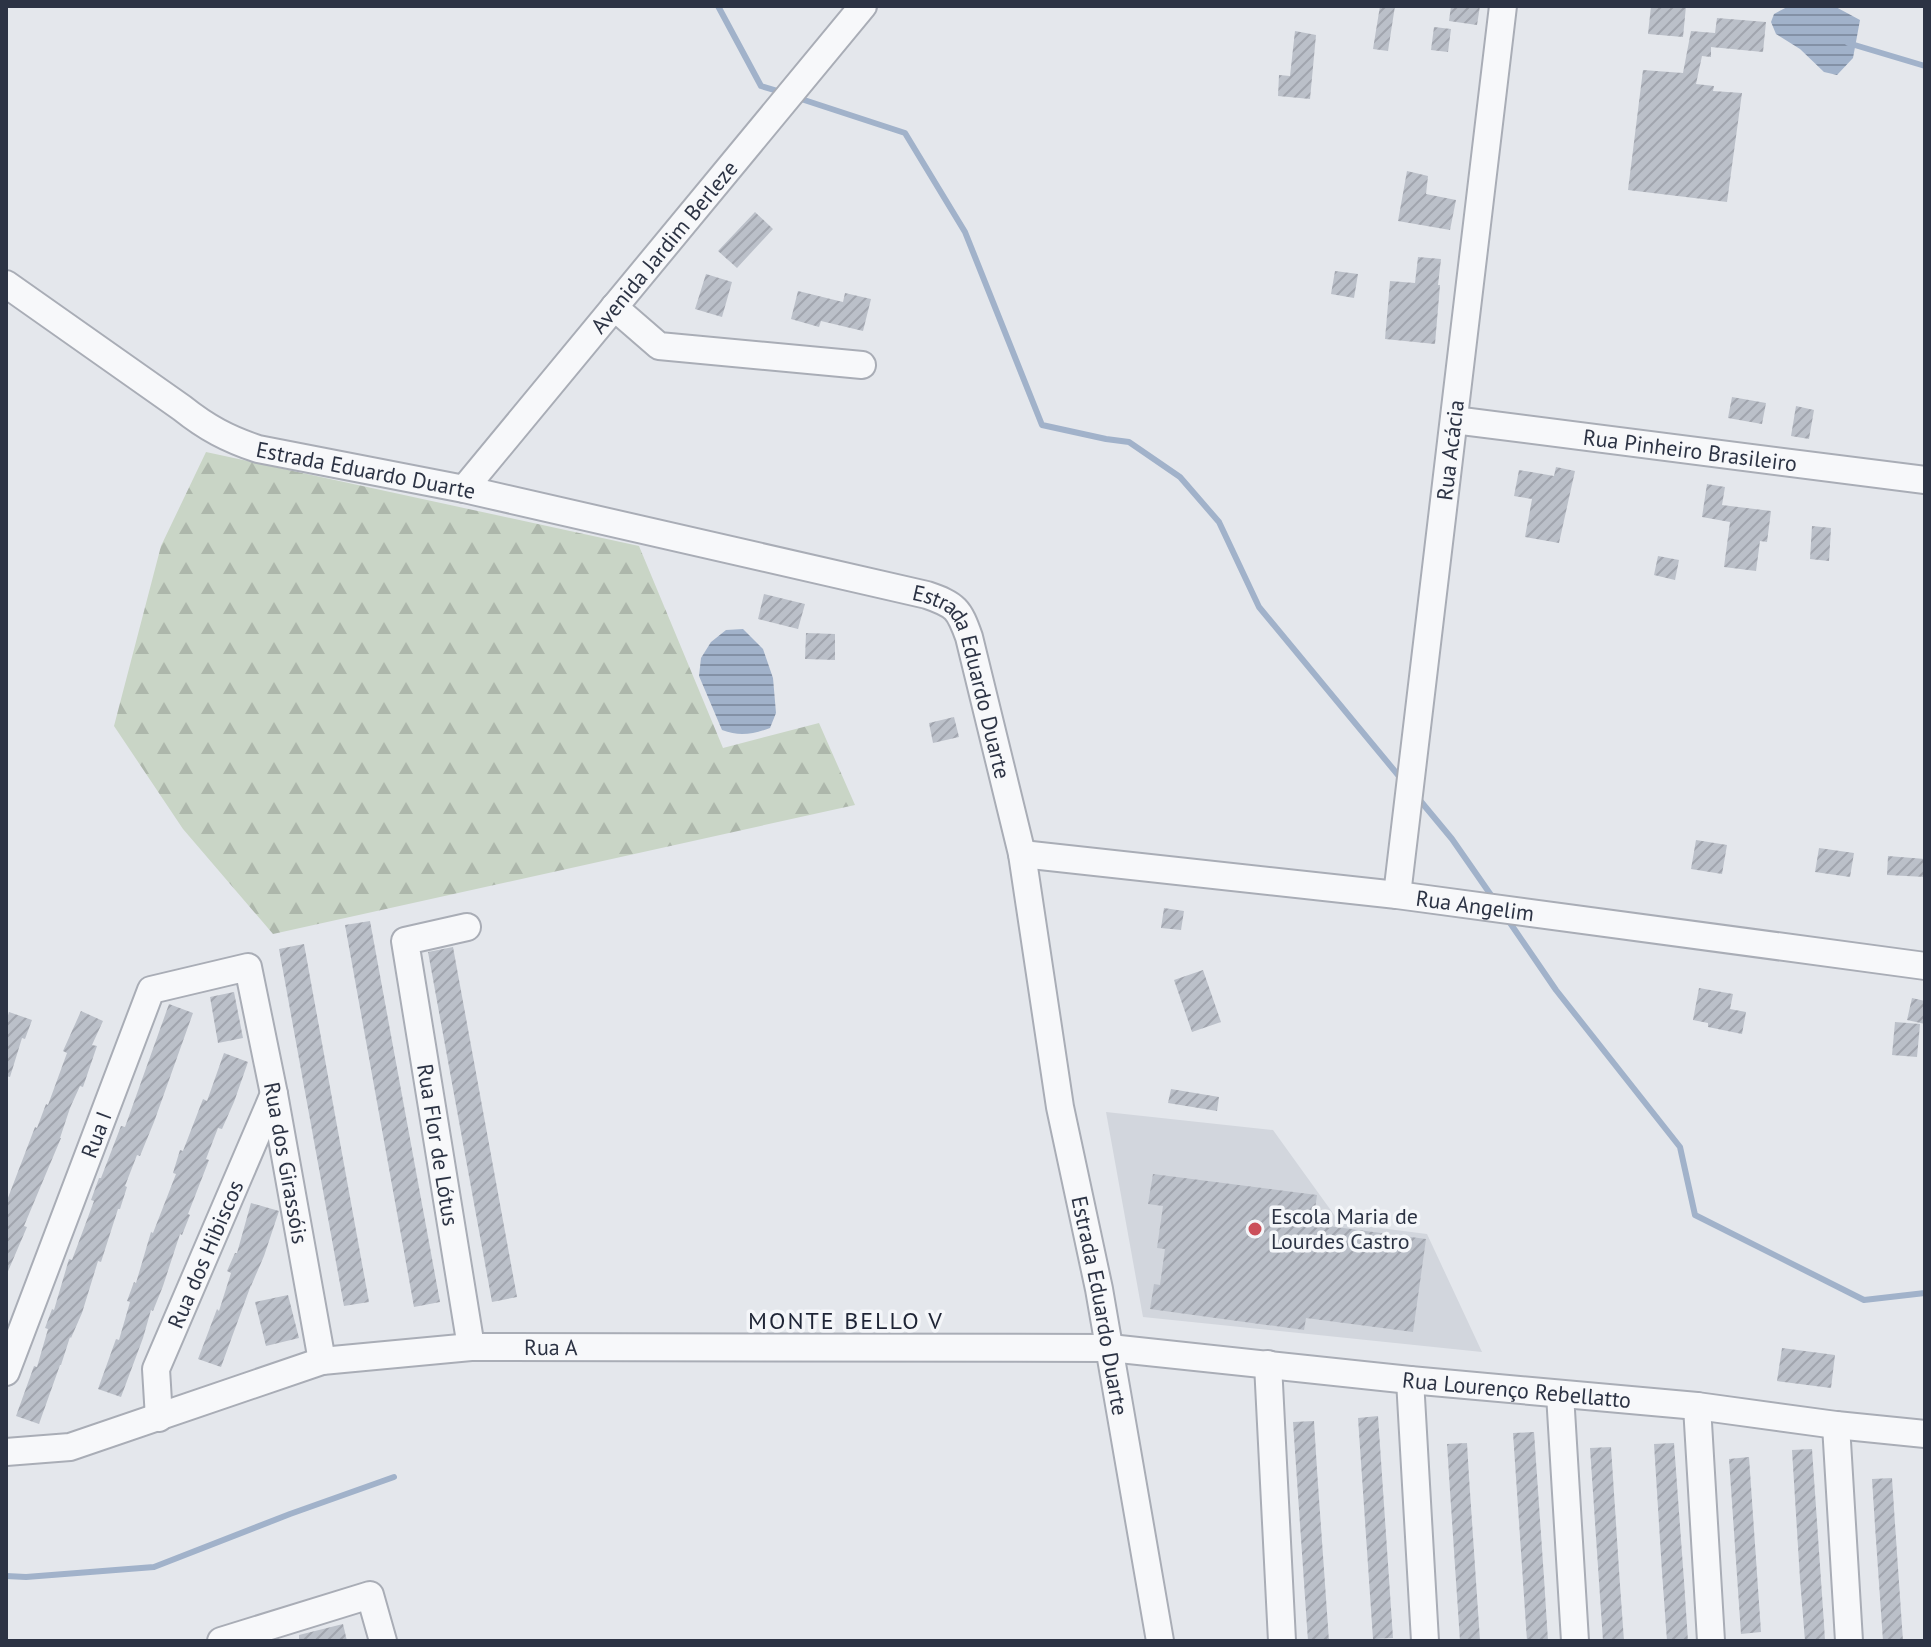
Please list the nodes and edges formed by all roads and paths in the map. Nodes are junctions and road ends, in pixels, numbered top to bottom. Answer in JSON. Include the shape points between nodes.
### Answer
{"nodes":[{"id":1,"x":863,"y":6,"type":"edge"},
{"id":2,"x":1503,"y":6,"type":"edge"},
{"id":3,"x":6,"y":284,"type":"edge"},
{"id":4,"x":614,"y":307,"type":"junction"},
{"id":5,"x":862,"y":365,"type":"dead end"},
{"id":6,"x":1454,"y":420,"type":"junction"},
{"id":7,"x":1925,"y":480,"type":"edge"},
{"id":8,"x":464,"y":489,"type":"junction"},
{"id":9,"x":1022,"y":854,"type":"junction"},
{"id":10,"x":1397,"y":895,"type":"junction"},
{"id":11,"x":467,"y":927,"type":"dead end"},
{"id":12,"x":1925,"y":966,"type":"edge"},
{"id":13,"x":248,"y":967,"type":"joint"},
{"id":14,"x":274,"y":1094,"type":"junction"},
{"id":15,"x":471,"y":1347,"type":"junction"},
{"id":16,"x":1110,"y":1348,"type":"junction"},
{"id":17,"x":322,"y":1361,"type":"junction"},
{"id":18,"x":1268,"y":1364,"type":"junction"},
{"id":19,"x":6,"y":1372,"type":"edge"},
{"id":20,"x":1410,"y":1380,"type":"junction"},
{"id":21,"x":1560,"y":1394,"type":"junction"},
{"id":22,"x":1697,"y":1406,"type":"junction"},
{"id":23,"x":159,"y":1418,"type":"junction"},
{"id":24,"x":1836,"y":1425,"type":"junction"},
{"id":25,"x":1925,"y":1434,"type":"edge"},
{"id":26,"x":6,"y":1452,"type":"edge"},
{"id":27,"x":221,"y":1641,"type":"edge"},
{"id":28,"x":383,"y":1641,"type":"edge"},
{"id":29,"x":1160,"y":1641,"type":"edge"},
{"id":30,"x":1282,"y":1641,"type":"edge"},
{"id":31,"x":1425,"y":1641,"type":"edge"},
{"id":32,"x":1575,"y":1641,"type":"edge"},
{"id":33,"x":1711,"y":1641,"type":"edge"},
{"id":34,"x":1849,"y":1641,"type":"edge"}],
"edges":[{"from":1,"to":4,"type":"street","name":"Avenida Jardim Berleze"},
{"from":2,"to":6,"type":"street","name":"Rua Acácia"},
{"from":3,"to":8,"type":"street","name":"Estrada Eduardo Duarte","via":[[233,441]]},
{"from":4,"to":5,"type":"street","via":[[659,346]]},
{"from":4,"to":8,"type":"street","name":"Avenida Jardim Berleze"},
{"from":6,"to":7,"type":"street","name":"Rua Pinheiro Brasileiro"},
{"from":6,"to":10,"type":"street","name":"Rua Acácia"},
{"from":8,"to":9,"type":"street","name":"Estrada Eduardo Duarte","via":[[948,602],[961,614],[969,637]]},
{"from":9,"to":10,"type":"street","name":"Rua Angelim"},
{"from":9,"to":16,"type":"street","name":"Estrada Eduardo Duarte","via":[[1060,1107]]},
{"from":10,"to":12,"type":"street","name":"Rua Angelim"},
{"from":11,"to":15,"type":"street","name":"Rua Flor de Lótus","via":[[405,941]]},
{"from":13,"to":14,"type":"street","name":"Rua dos Girassóis"},
{"from":13,"to":19,"type":"street","name":"Rua I","via":[[151,990]]},
{"from":14,"to":17,"type":"street","name":"Rua dos Girassóis"},
{"from":14,"to":23,"type":"street","name":"Rua dos Hibiscos","via":[[156,1369]]},
{"from":15,"to":16,"type":"street","name":"Rua A"},
{"from":15,"to":17,"type":"street","name":"Rua A"},
{"from":16,"to":18,"type":"street","name":"Rua Lourenço Rebellatto"},
{"from":16,"to":29,"type":"street","name":"Estrada Eduardo Duarte"},
{"from":17,"to":23,"type":"street","name":"Rua A"},
{"from":18,"to":20,"type":"street","name":"Rua Lourenço Rebellatto"},
{"from":18,"to":30,"type":"street"},
{"from":20,"to":21,"type":"street","name":"Rua Lourenço Rebellatto"},
{"from":20,"to":31,"type":"street"},
{"from":21,"to":22,"type":"street","name":"Rua Lourenço Rebellatto"},
{"from":21,"to":32,"type":"street"},
{"from":22,"to":24,"type":"street","name":"Rua Lourenço Rebellatto"},
{"from":22,"to":33,"type":"street"},
{"from":23,"to":26,"type":"street","name":"Rua A","via":[[70,1447]]},
{"from":24,"to":25,"type":"street","name":"Rua Lourenço Rebellatto"},
{"from":24,"to":34,"type":"street"},
{"from":27,"to":28,"type":"street","via":[[370,1595]]}]}
